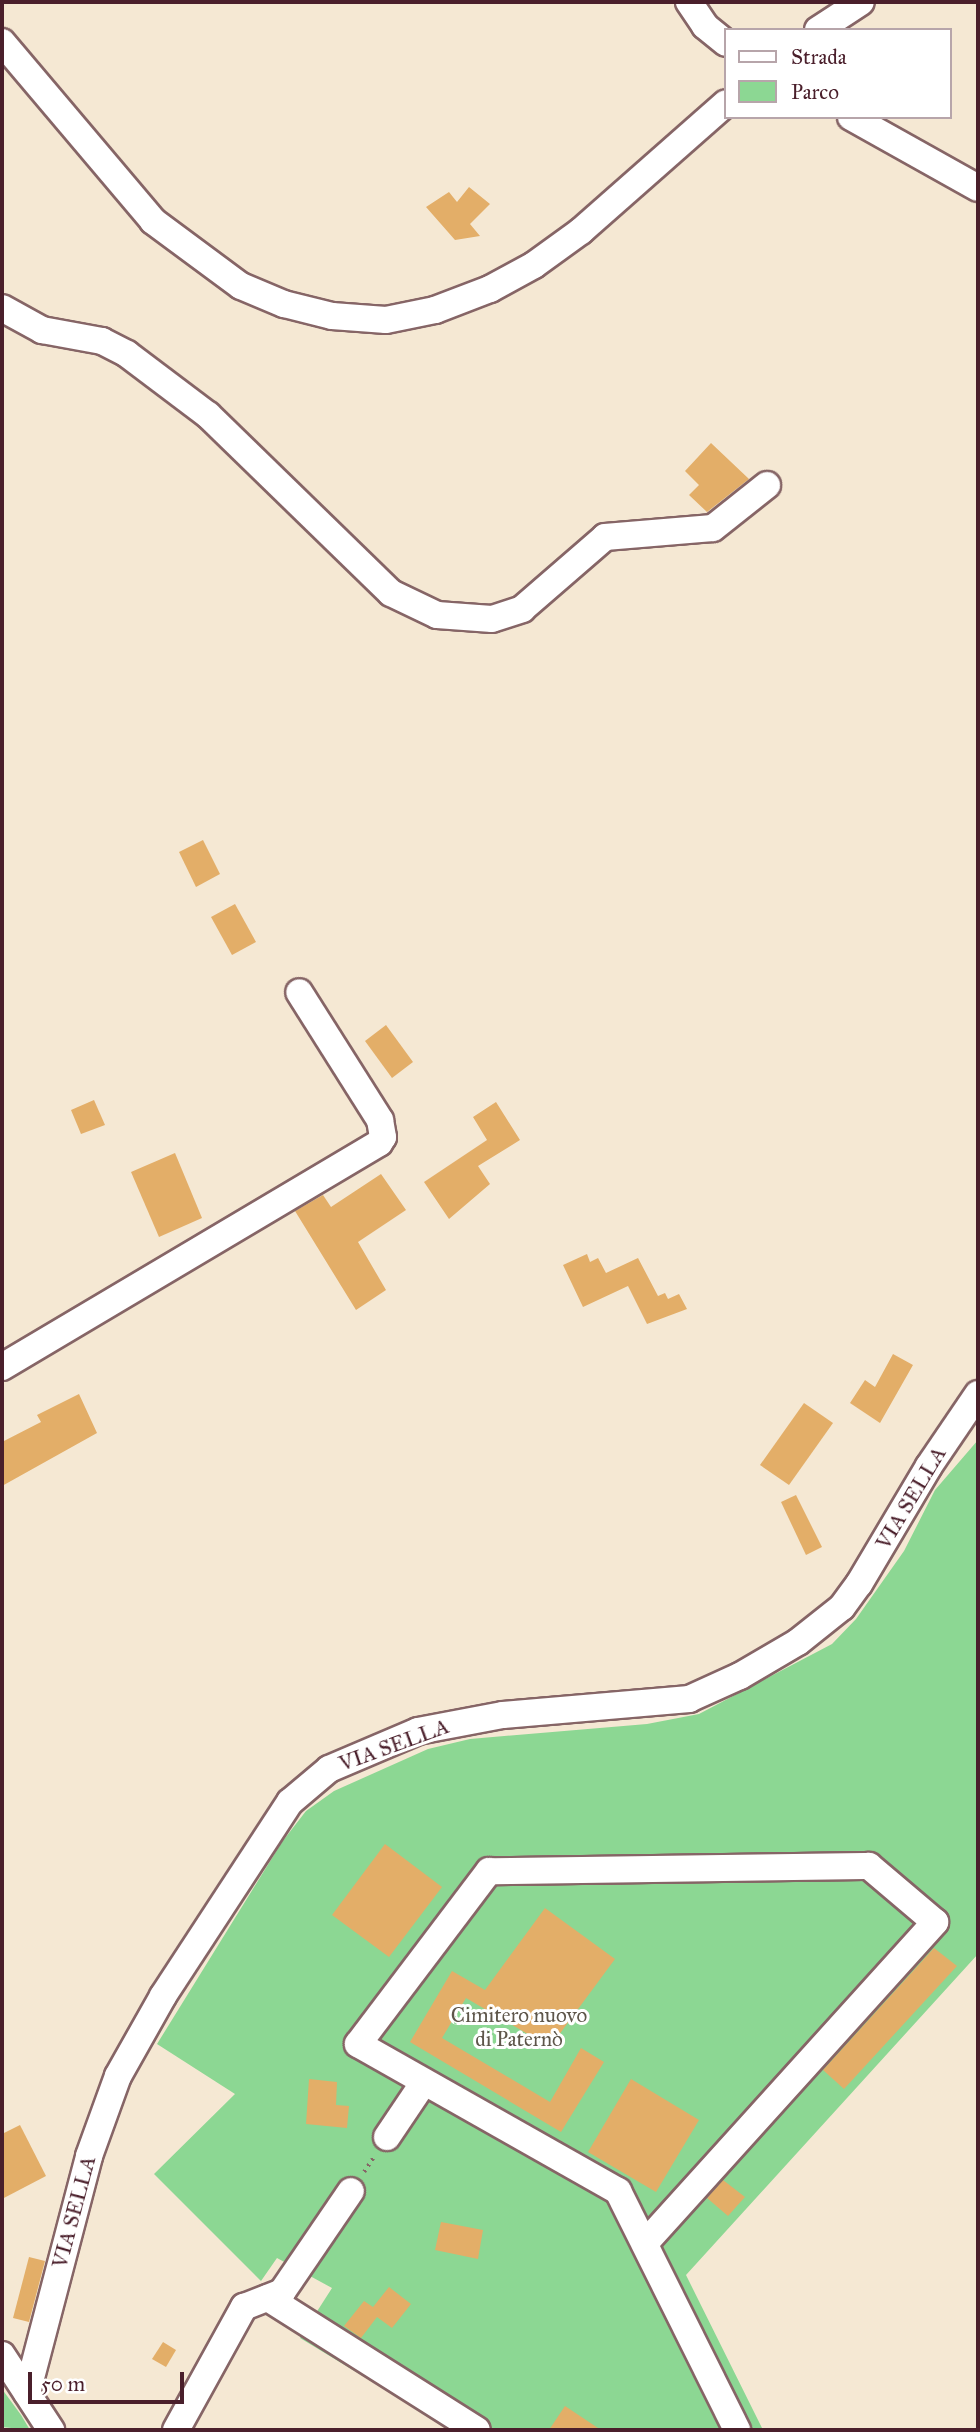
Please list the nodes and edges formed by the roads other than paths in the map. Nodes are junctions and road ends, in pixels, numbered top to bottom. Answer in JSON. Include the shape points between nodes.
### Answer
{"nodes":[{"id":1,"x":689,"y":2,"type":"edge"},
{"id":2,"x":861,"y":2,"type":"edge"},
{"id":3,"x":821,"y":28,"type":"edge"},
{"id":4,"x":724,"y":41,"type":"edge"},
{"id":5,"x":2,"y":42,"type":"edge"},
{"id":6,"x":724,"y":105,"type":"edge"},
{"id":7,"x":854,"y":119,"type":"edge"},
{"id":8,"x":978,"y":188,"type":"edge"},
{"id":9,"x":2,"y":308,"type":"edge"},
{"id":10,"x":767,"y":485,"type":"dead end"},
{"id":11,"x":299,"y":992,"type":"dead end"},
{"id":12,"x":2,"y":1367,"type":"edge"},
{"id":13,"x":978,"y":1394,"type":"edge"},
{"id":14,"x":425,"y":2082,"type":"junction"},
{"id":15,"x":387,"y":2137,"type":"road end"},
{"id":16,"x":351,"y":2191,"type":"road end"},
{"id":17,"x":647,"y":2241,"type":"junction"},
{"id":18,"x":268,"y":2298,"type":"junction"},
{"id":19,"x":2,"y":2355,"type":"edge"},
{"id":20,"x":27,"y":2393,"type":"junction"},
{"id":21,"x":51,"y":2430,"type":"edge"},
{"id":22,"x":176,"y":2430,"type":"edge"},
{"id":23,"x":477,"y":2430,"type":"edge"},
{"id":24,"x":737,"y":2430,"type":"edge"}],
"edges":[{"from":1,"to":4,"type":"street","via":[[705,26]]},
{"from":2,"to":3,"type":"street"},
{"from":5,"to":6,"type":"street","via":[[153,221],[242,286],[284,304],[332,316],[386,320],[435,310],[523,271],[581,232]]},
{"from":7,"to":8,"type":"street"},
{"from":9,"to":10,"type":"street","via":[[42,330],[102,341],[127,354],[208,415],[391,593],[436,615],[492,619],[522,609],[605,537],[713,528]]},
{"from":11,"to":12,"type":"street","via":[[380,1120],[383,1137],[379,1143]]},
{"from":13,"to":20,"type":"street","name":"VIA SELLA","via":[[842,1607],[752,1669],[689,1699],[663,1704],[502,1715],[418,1731],[329,1769],[290,1802],[163,1996],[118,2076],[89,2156]]},
{"from":14,"to":15,"type":"street"},
{"from":14,"to":17,"type":"street","via":[[618,2190]]},
{"from":14,"to":17,"type":"street","via":[[358,2044],[489,1871],[869,1866],[935,1922]]},
{"from":16,"to":18,"type":"street","via":[[282,2292]]},
{"from":17,"to":24,"type":"street"},
{"from":18,"to":22,"type":"street","via":[[244,2306]]},
{"from":18,"to":23,"type":"street"},
{"from":19,"to":20,"type":"street"},
{"from":20,"to":21,"type":"street"}]}
